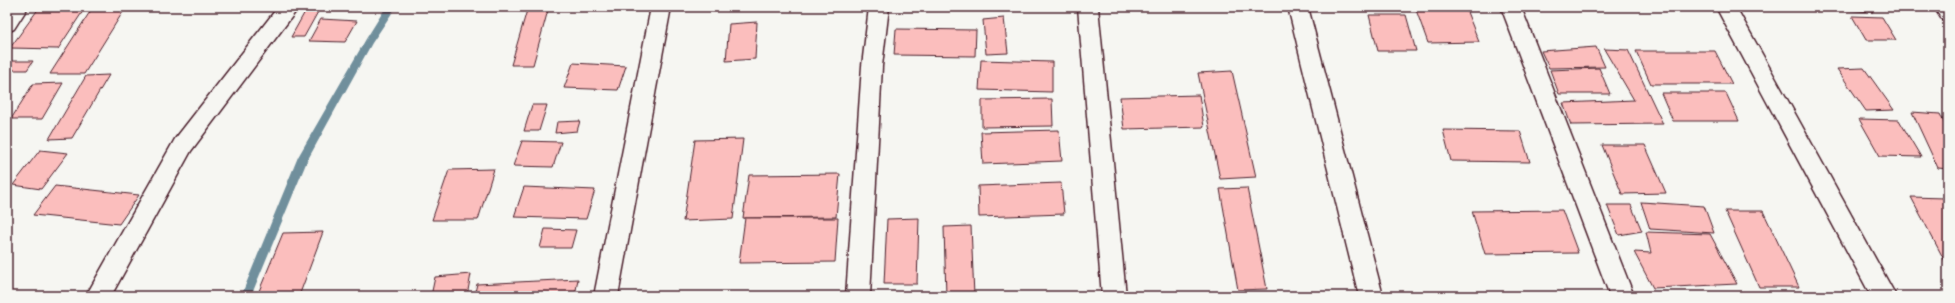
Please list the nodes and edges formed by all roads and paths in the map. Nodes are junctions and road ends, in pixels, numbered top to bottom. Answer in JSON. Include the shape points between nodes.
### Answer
{"nodes":[{"id":1,"x":18,"y":7,"type":"edge"},
{"id":2,"x":289,"y":7,"type":"edge"},
{"id":3,"x":661,"y":7,"type":"edge"},
{"id":4,"x":879,"y":7,"type":"edge"},
{"id":5,"x":1088,"y":7,"type":"edge"},
{"id":6,"x":1298,"y":7,"type":"edge"},
{"id":7,"x":1511,"y":7,"type":"edge"},
{"id":8,"x":1726,"y":7,"type":"edge"},
{"id":9,"x":1944,"y":7,"type":"edge"},
{"id":10,"x":1948,"y":13,"type":"edge"},
{"id":11,"x":7,"y":24,"type":"edge"},
{"id":12,"x":98,"y":296,"type":"edge"},
{"id":13,"x":606,"y":296,"type":"edge"},
{"id":14,"x":858,"y":296,"type":"edge"},
{"id":15,"x":1114,"y":296,"type":"edge"},
{"id":16,"x":1371,"y":296,"type":"edge"},
{"id":17,"x":1622,"y":296,"type":"edge"},
{"id":18,"x":1884,"y":296,"type":"edge"}],
"edges":[{"from":1,"to":11,"type":"street"},
{"from":2,"to":12,"type":"street","via":[[183,145]]},
{"from":3,"to":13,"type":"street"},
{"from":4,"to":14,"type":"street","via":[[872,66]]},
{"from":5,"to":15,"type":"street"},
{"from":6,"to":16,"type":"street"},
{"from":7,"to":17,"type":"street"},
{"from":8,"to":18,"type":"street"},
{"from":9,"to":10,"type":"street"}]}
